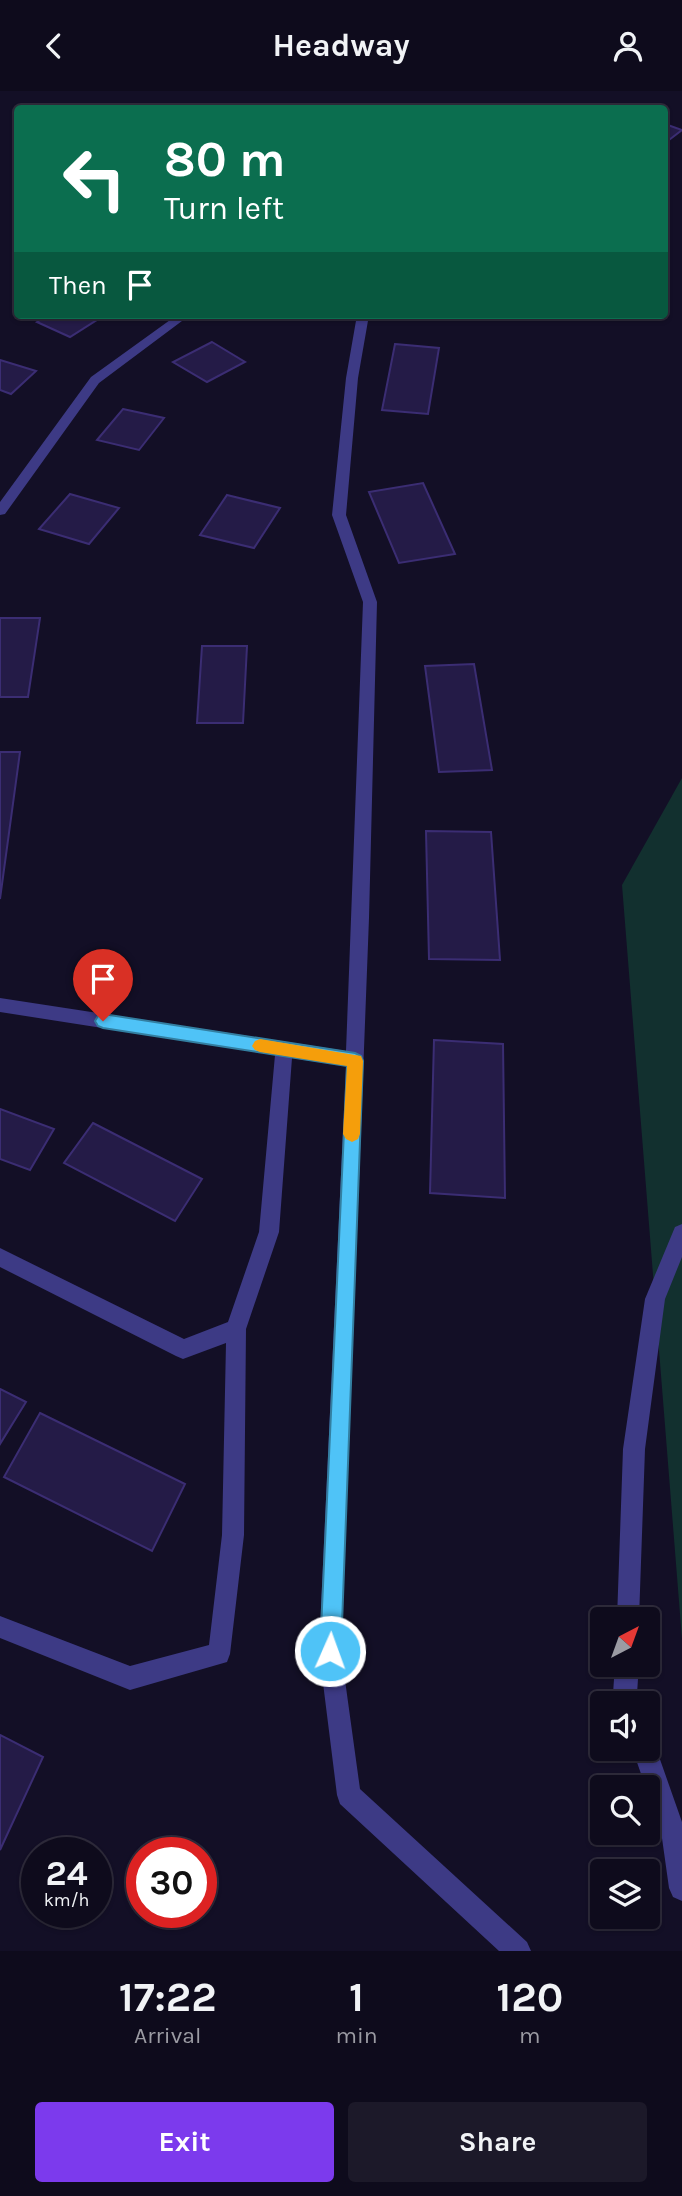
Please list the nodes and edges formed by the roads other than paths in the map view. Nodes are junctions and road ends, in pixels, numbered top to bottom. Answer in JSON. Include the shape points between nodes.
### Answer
{"nodes":[{"id":1,"x":179,"y":319,"type":"edge"},
{"id":2,"x":362,"y":319,"type":"edge"},
{"id":3,"x":0,"y":511,"type":"edge"},
{"id":4,"x":0,"y":1005,"type":"edge"},
{"id":5,"x":284,"y":1049,"type":"junction"},
{"id":6,"x":355,"y":1061,"type":"junction"},
{"id":7,"x":682,"y":1233,"type":"edge"},
{"id":8,"x":0,"y":1257,"type":"edge"},
{"id":9,"x":236,"y":1329,"type":"junction"},
{"id":10,"x":628,"y":1607,"type":"edge"},
{"id":11,"x":0,"y":1627,"type":"edge"},
{"id":12,"x":649,"y":1761,"type":"edge"},
{"id":13,"x":682,"y":1888,"type":"edge"},
{"id":14,"x":518,"y":1951,"type":"edge"}],
"edges":[{"from":1,"to":3,"type":"street","via":[[95,380]]},
{"from":2,"to":6,"type":"street","via":[[339,515],[370,602]]},
{"from":4,"to":5,"type":"street"},
{"from":5,"to":6,"type":"street"},
{"from":5,"to":9,"type":"street","via":[[269,1232]]},
{"from":6,"to":14,"type":"street","via":[[330,1651],[349,1795]]},
{"from":7,"to":10,"type":"street","via":[[655,1299],[634,1449]]},
{"from":8,"to":9,"type":"street","via":[[183,1349]]},
{"from":9,"to":11,"type":"street","via":[[233,1535],[219,1654],[130,1678]]},
{"from":12,"to":13,"type":"street","via":[[673,1831]]}]}
